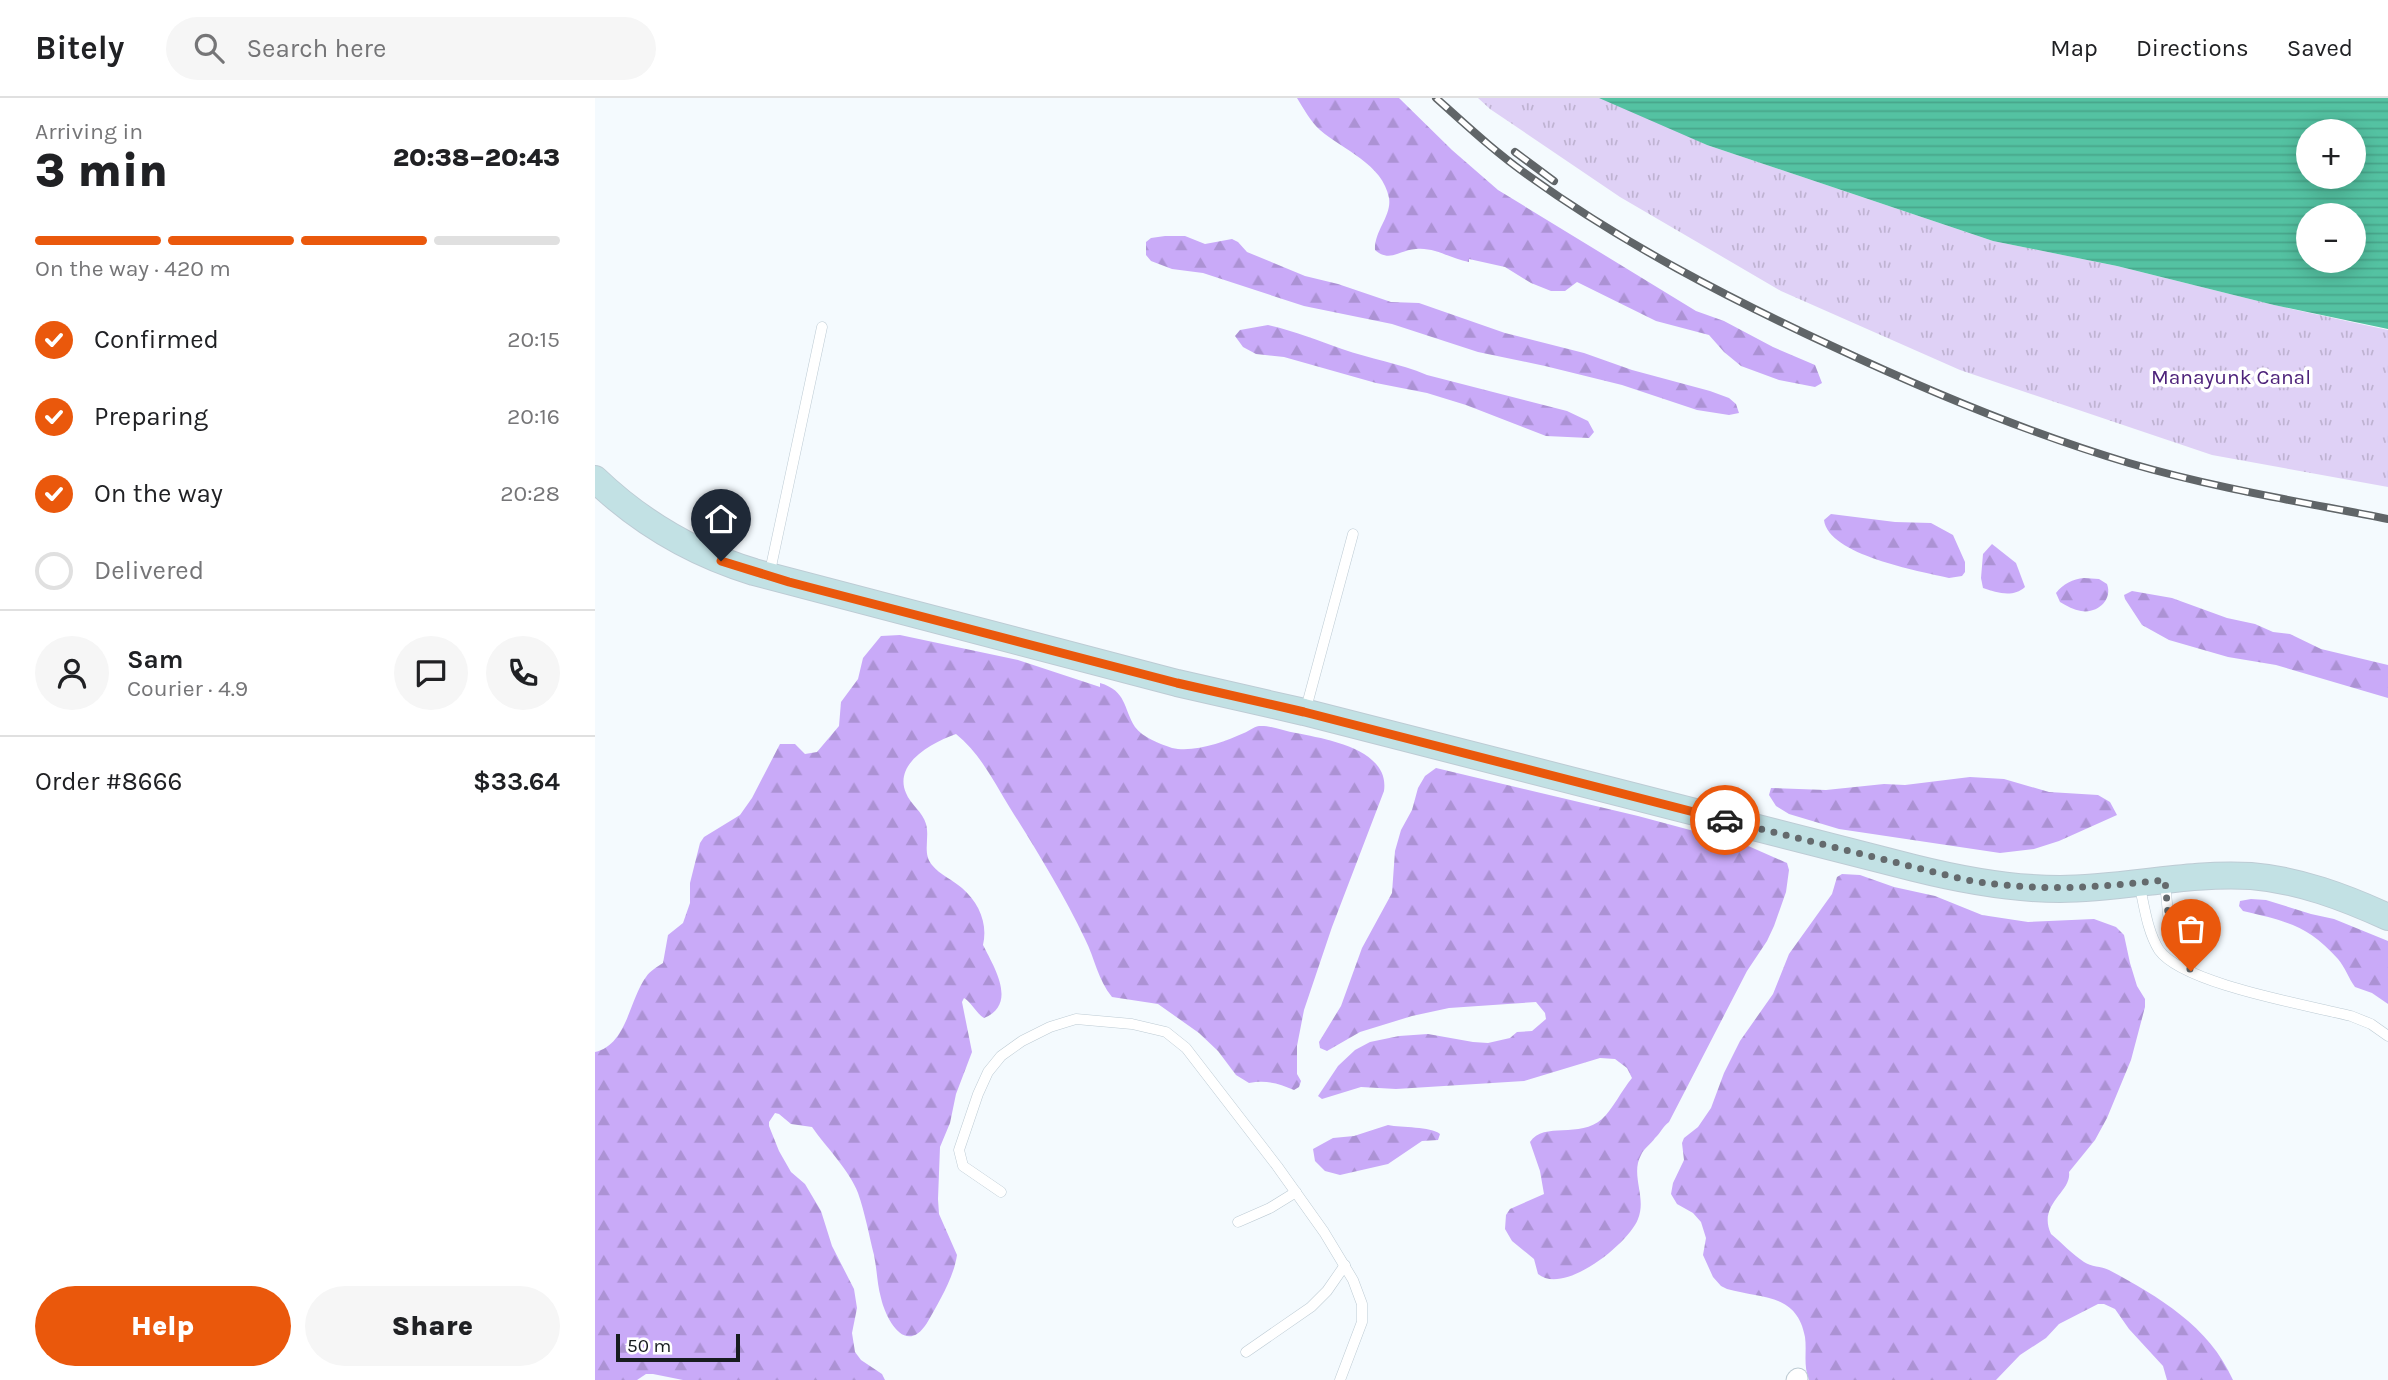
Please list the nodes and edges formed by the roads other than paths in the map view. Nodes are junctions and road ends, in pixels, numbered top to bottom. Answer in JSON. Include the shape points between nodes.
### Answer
{"nodes":[{"id":1,"x":822,"y":327,"type":"dead end"},
{"id":2,"x":595,"y":478,"type":"edge"},
{"id":3,"x":1353,"y":534,"type":"dead end"},
{"id":4,"x":769,"y":577,"type":"junction"},
{"id":5,"x":1304,"y":712,"type":"junction"},
{"id":6,"x":2152,"y":881,"type":"junction"},
{"id":7,"x":2388,"y":917,"type":"edge"},
{"id":8,"x":2191,"y":971,"type":"junction"},
{"id":9,"x":2388,"y":1035,"type":"edge"},
{"id":10,"x":1001,"y":1192,"type":"dead end"},
{"id":11,"x":1296,"y":1192,"type":"junction"},
{"id":12,"x":1238,"y":1222,"type":"dead end"},
{"id":13,"x":1345,"y":1265,"type":"junction"},
{"id":14,"x":1246,"y":1352,"type":"dead end"},
{"id":15,"x":1340,"y":1380,"type":"edge"}],
"edges":[{"from":1,"to":4,"type":"lane"},
{"from":2,"to":4,"type":"main road","via":[[666,533],[721,561]]},
{"from":3,"to":5,"type":"lane"},
{"from":4,"to":5,"type":"main road"},
{"from":5,"to":6,"type":"main road","via":[[1966,880],[2051,889]]},
{"from":6,"to":7,"type":"main road","via":[[2228,876],[2274,879],[2332,894]]},
{"from":6,"to":8,"type":"lane"},
{"from":6,"to":8,"type":"lane","via":[[2150,928],[2160,951]]},
{"from":8,"to":9,"type":"lane","via":[[2216,982],[2351,1016]]},
{"from":10,"to":11,"type":"lane","via":[[960,1161],[960,1144],[978,1094],[1001,1056],[1050,1027],[1076,1019],[1142,1026],[1177,1039]]},
{"from":11,"to":12,"type":"lane"},
{"from":11,"to":13,"type":"lane"},
{"from":13,"to":14,"type":"lane","via":[[1311,1307]]},
{"from":13,"to":15,"type":"lane","via":[[1363,1313]]}]}
